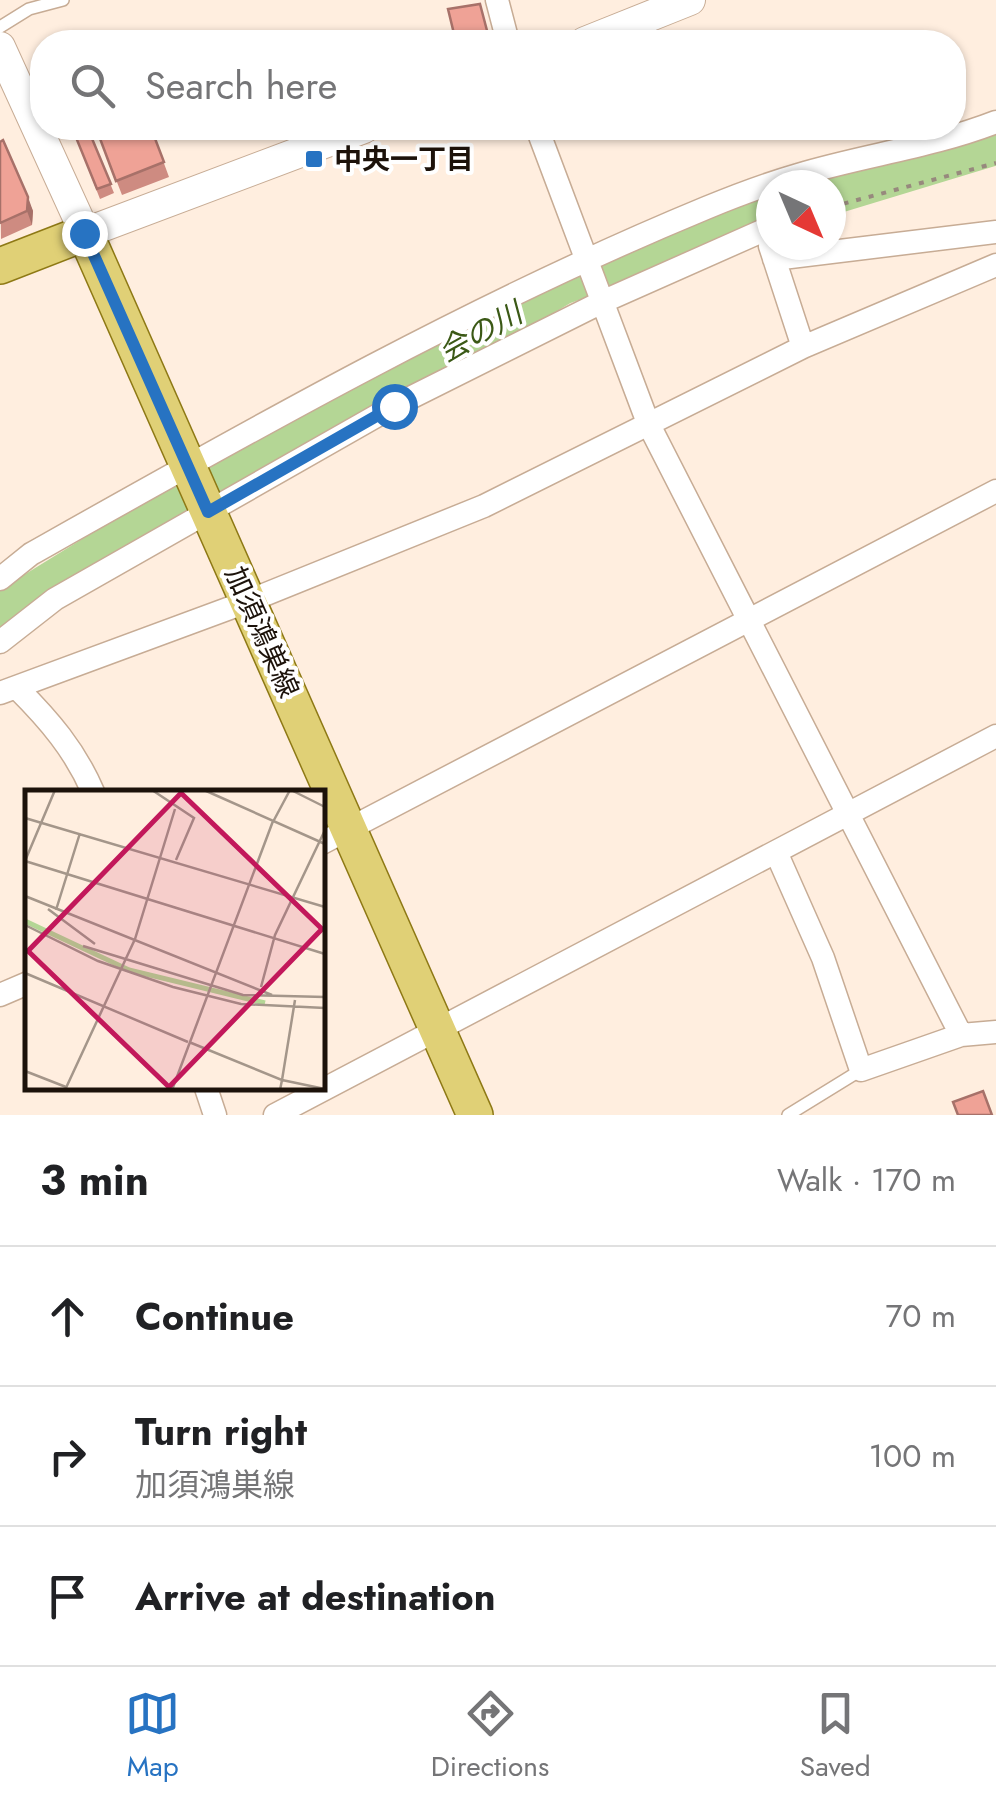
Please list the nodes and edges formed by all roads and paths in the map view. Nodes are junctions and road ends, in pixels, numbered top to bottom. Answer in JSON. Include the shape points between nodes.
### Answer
{"nodes":[{"id":1,"x":63,"y":0,"type":"edge"},
{"id":2,"x":498,"y":0,"type":"edge"},
{"id":3,"x":690,"y":0,"type":"edge"},
{"id":4,"x":0,"y":27,"type":"edge"},
{"id":5,"x":505,"y":30,"type":"edge"},
{"id":6,"x":615,"y":30,"type":"edge"},
{"id":7,"x":0,"y":47,"type":"edge"},
{"id":8,"x":30,"y":113,"type":"edge"},
{"id":9,"x":996,"y":122,"type":"edge"},
{"id":10,"x":966,"y":134,"type":"edge"},
{"id":11,"x":42,"y":140,"type":"edge"},
{"id":12,"x":332,"y":140,"type":"edge"},
{"id":13,"x":542,"y":140,"type":"edge"},
{"id":14,"x":943,"y":140,"type":"edge"},
{"id":15,"x":996,"y":164,"type":"edge"},
{"id":16,"x":846,"y":204,"type":"edge"},
{"id":17,"x":996,"y":232,"type":"edge"},
{"id":18,"x":84,"y":233,"type":"junction"},
{"id":19,"x":756,"y":233,"type":"edge"},
{"id":20,"x":846,"y":251,"type":"edge"},
{"id":21,"x":588,"y":260,"type":"junction"},
{"id":22,"x":774,"y":260,"type":"edge"},
{"id":23,"x":0,"y":266,"type":"edge"},
{"id":24,"x":996,"y":266,"type":"edge"},
{"id":25,"x":602,"y":302,"type":"junction"},
{"id":26,"x":803,"y":347,"type":"junction"},
{"id":27,"x":648,"y":423,"type":"junction"},
{"id":28,"x":198,"y":488,"type":"junction"},
{"id":29,"x":996,"y":491,"type":"edge"},
{"id":30,"x":0,"y":579,"type":"edge"},
{"id":31,"x":248,"y":601,"type":"junction"},
{"id":32,"x":751,"y":620,"type":"junction"},
{"id":33,"x":0,"y":642,"type":"edge"},
{"id":34,"x":8,"y":691,"type":"edge"},
{"id":35,"x":996,"y":736,"type":"edge"},
{"id":36,"x":92,"y":790,"type":"edge"},
{"id":37,"x":319,"y":790,"type":"edge"},
{"id":38,"x":325,"y":807,"type":"edge"},
{"id":39,"x":850,"y":814,"type":"junction"},
{"id":40,"x":336,"y":836,"type":"edge"},
{"id":41,"x":776,"y":852,"type":"junction"},
{"id":42,"x":25,"y":984,"type":"edge"},
{"id":43,"x":0,"y":995,"type":"edge"},
{"id":44,"x":437,"y":1028,"type":"junction"},
{"id":45,"x":996,"y":1032,"type":"edge"},
{"id":46,"x":961,"y":1035,"type":"junction"},
{"id":47,"x":861,"y":1070,"type":"junction"},
{"id":48,"x":325,"y":1088,"type":"edge"},
{"id":49,"x":207,"y":1090,"type":"edge"},
{"id":50,"x":322,"y":1090,"type":"edge"},
{"id":51,"x":215,"y":1115,"type":"edge"},
{"id":52,"x":275,"y":1115,"type":"edge"},
{"id":53,"x":476,"y":1115,"type":"edge"},
{"id":54,"x":788,"y":1115,"type":"edge"}],
"edges":[{"from":1,"to":4,"type":"lane","via":[[28,8]]},
{"from":2,"to":5,"type":"street"},
{"from":3,"to":6,"type":"street"},
{"from":7,"to":8,"type":"street"},
{"from":9,"to":10,"type":"street"},
{"from":11,"to":18,"type":"street"},
{"from":12,"to":18,"type":"street"},
{"from":13,"to":21,"type":"street"},
{"from":14,"to":21,"type":"street","via":[[799,174]]},
{"from":15,"to":16,"type":"path"},
{"from":17,"to":20,"type":"street"},
{"from":18,"to":23,"type":"main road"},
{"from":18,"to":28,"type":"main road","name":"加須鴻巣線"},
{"from":19,"to":25,"type":"street"},
{"from":21,"to":25,"type":"street"},
{"from":21,"to":28,"type":"street","via":[[340,380]]},
{"from":22,"to":26,"type":"street"},
{"from":24,"to":26,"type":"street"},
{"from":25,"to":27,"type":"street"},
{"from":25,"to":28,"type":"street","via":[[394,406]]},
{"from":26,"to":27,"type":"street"},
{"from":27,"to":31,"type":"street","via":[[484,506]]},
{"from":27,"to":32,"type":"street"},
{"from":28,"to":30,"type":"street","via":[[30,554]]},
{"from":28,"to":31,"type":"main road","name":"加須鴻巣線"},
{"from":28,"to":33,"type":"street"},
{"from":29,"to":32,"type":"street"},
{"from":31,"to":34,"type":"street"},
{"from":31,"to":37,"type":"main road","name":"加須鴻巣線"},
{"from":32,"to":39,"type":"street"},
{"from":32,"to":40,"type":"street"},
{"from":34,"to":36,"type":"street","via":[[54,724]]},
{"from":35,"to":39,"type":"street"},
{"from":38,"to":40,"type":"main road","name":"加須鴻巣線"},
{"from":39,"to":41,"type":"street"},
{"from":39,"to":46,"type":"street"},
{"from":40,"to":44,"type":"main road","name":"加須鴻巣線"},
{"from":41,"to":44,"type":"street"},
{"from":41,"to":47,"type":"street","via":[[823,958]]},
{"from":42,"to":43,"type":"street"},
{"from":44,"to":48,"type":"street"},
{"from":44,"to":53,"type":"main road","name":"加須鴻巣線"},
{"from":45,"to":46,"type":"street"},
{"from":46,"to":47,"type":"street"},
{"from":47,"to":54,"type":"lane"},
{"from":49,"to":51,"type":"street"},
{"from":50,"to":52,"type":"street"}]}
